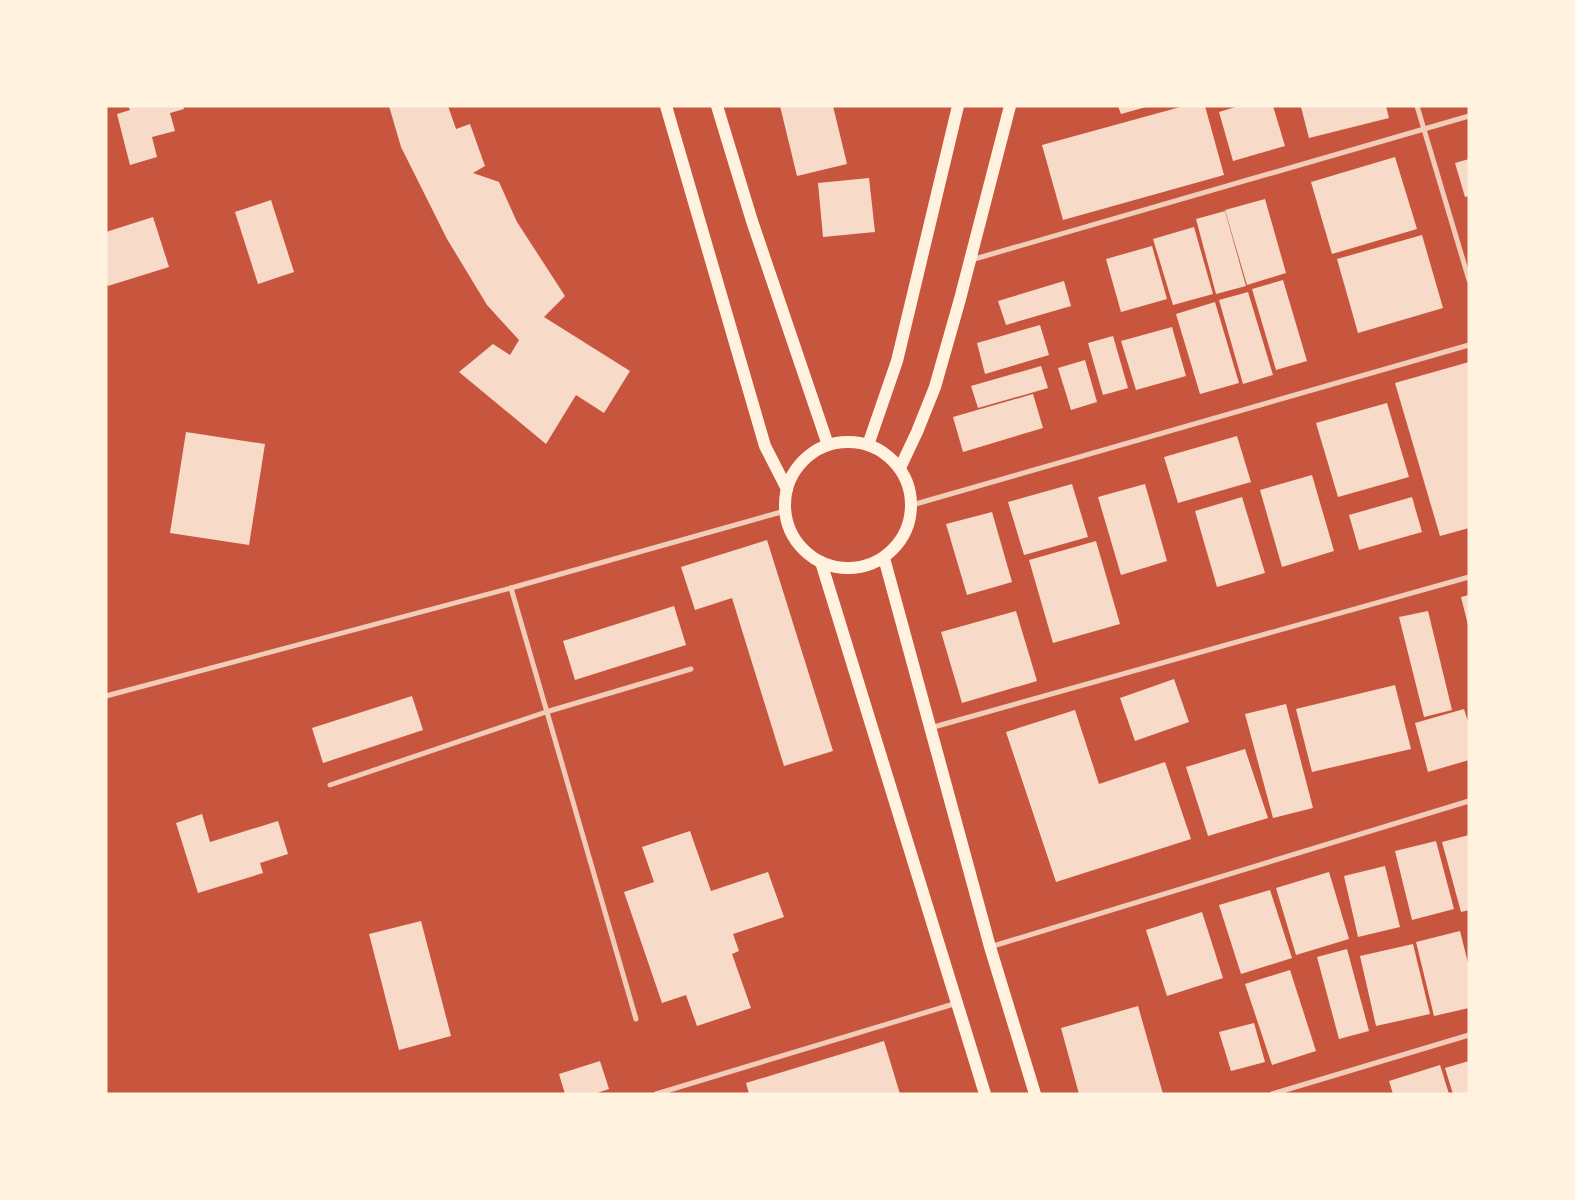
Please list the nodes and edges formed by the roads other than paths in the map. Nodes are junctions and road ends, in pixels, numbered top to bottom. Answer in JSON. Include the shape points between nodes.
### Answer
{"nodes":[{"id":1,"x":666,"y":106,"type":"edge"},
{"id":2,"x":717,"y":106,"type":"edge"},
{"id":3,"x":958,"y":106,"type":"edge"},
{"id":4,"x":1010,"y":106,"type":"edge"},
{"id":5,"x":1417,"y":106,"type":"edge"},
{"id":6,"x":1469,"y":116,"type":"edge"},
{"id":7,"x":1424,"y":128,"type":"junction"},
{"id":8,"x":970,"y":260,"type":"junction"},
{"id":9,"x":1469,"y":280,"type":"edge"},
{"id":10,"x":1469,"y":345,"type":"edge"},
{"id":11,"x":828,"y":445,"type":"junction"},
{"id":12,"x":868,"y":445,"type":"junction"},
{"id":13,"x":900,"y":468,"type":"junction"},
{"id":14,"x":787,"y":489,"type":"junction"},
{"id":15,"x":912,"y":505,"type":"junction"},
{"id":16,"x":785,"y":511,"type":"junction"},
{"id":17,"x":884,"y":558,"type":"junction"},
{"id":18,"x":821,"y":562,"type":"junction"},
{"id":19,"x":1469,"y":577,"type":"edge"},
{"id":20,"x":511,"y":588,"type":"junction"},
{"id":21,"x":691,"y":668,"type":"dead end"},
{"id":22,"x":106,"y":696,"type":"edge"},
{"id":23,"x":546,"y":712,"type":"junction"},
{"id":24,"x":930,"y":728,"type":"junction"},
{"id":25,"x":330,"y":785,"type":"dead end"},
{"id":26,"x":1469,"y":801,"type":"edge"},
{"id":27,"x":990,"y":947,"type":"junction"},
{"id":28,"x":958,"y":1003,"type":"junction"},
{"id":29,"x":636,"y":1019,"type":"dead end"},
{"id":30,"x":1469,"y":1035,"type":"edge"},
{"id":31,"x":656,"y":1094,"type":"edge"},
{"id":32,"x":985,"y":1094,"type":"edge"},
{"id":33,"x":1035,"y":1094,"type":"edge"},
{"id":34,"x":1272,"y":1094,"type":"edge"}],
"edges":[{"from":1,"to":14,"type":"main road","via":[[765,446]]},
{"from":2,"to":11,"type":"main road","via":[[752,221]]},
{"from":3,"to":12,"type":"main road","via":[[897,361]]},
{"from":4,"to":8,"type":"main road"},
{"from":5,"to":7,"type":"street"},
{"from":6,"to":7,"type":"street"},
{"from":7,"to":8,"type":"street"},
{"from":7,"to":9,"type":"street"},
{"from":8,"to":13,"type":"main road","via":[[935,388]]},
{"from":10,"to":15,"type":"street"},
{"from":11,"to":12,"type":"main road","via":[[848,442]]},
{"from":11,"to":14,"type":"main road","via":[[811,454],[796,469]]},
{"from":12,"to":13,"type":"main road","via":[[886,454]]},
{"from":13,"to":15,"type":"main road"},
{"from":14,"to":16,"type":"main road"},
{"from":15,"to":17,"type":"main road","via":[[909,525],[900,542]]},
{"from":16,"to":18,"type":"main road","via":[[795,538],[804,550]]},
{"from":16,"to":20,"type":"street"},
{"from":17,"to":18,"type":"main road","via":[[864,566],[842,568]]},
{"from":17,"to":24,"type":"main road"},
{"from":18,"to":28,"type":"main road"},
{"from":19,"to":24,"type":"street"},
{"from":20,"to":22,"type":"street"},
{"from":20,"to":23,"type":"street"},
{"from":21,"to":23,"type":"street"},
{"from":23,"to":25,"type":"street"},
{"from":23,"to":29,"type":"street"},
{"from":24,"to":27,"type":"main road"},
{"from":26,"to":27,"type":"street"},
{"from":27,"to":33,"type":"main road"},
{"from":28,"to":31,"type":"street"},
{"from":28,"to":32,"type":"main road"},
{"from":30,"to":34,"type":"street"}]}
